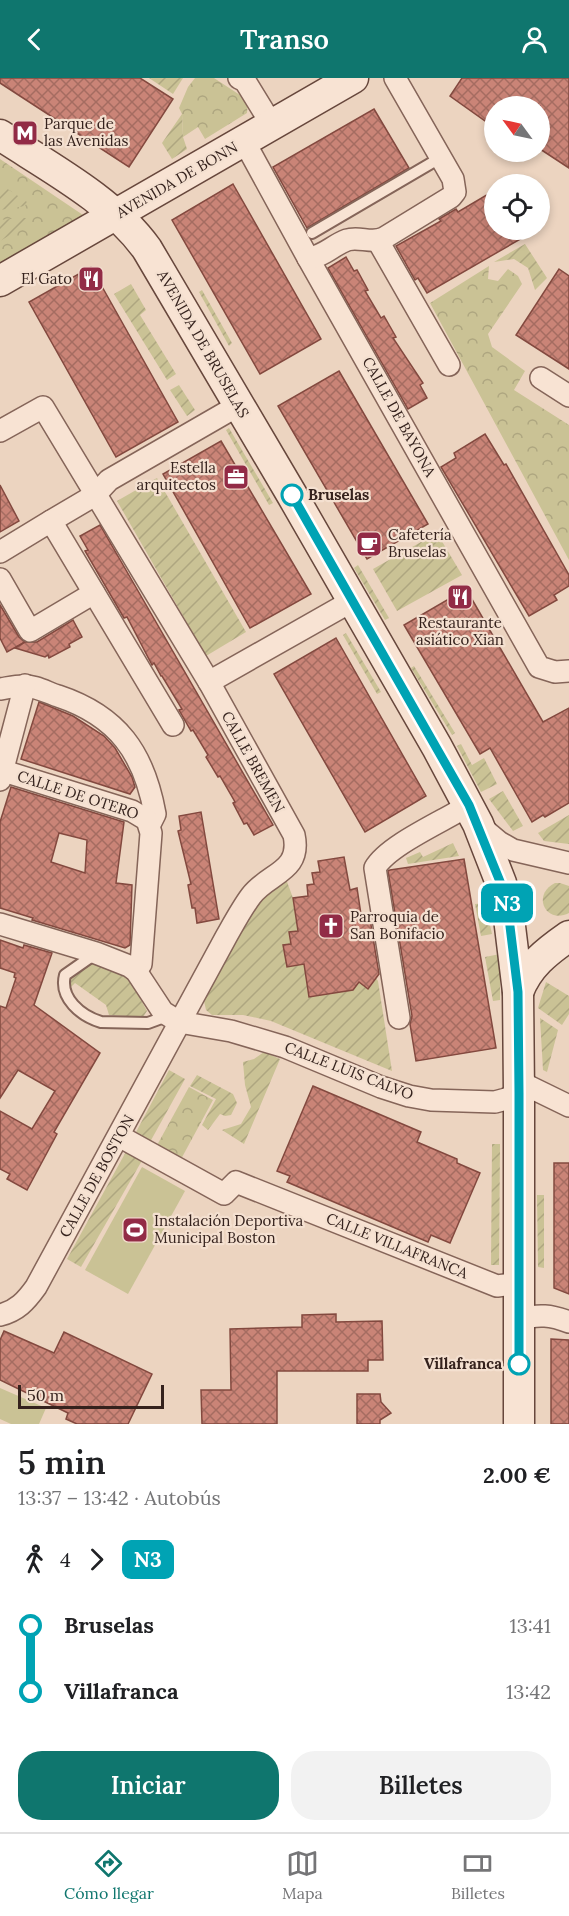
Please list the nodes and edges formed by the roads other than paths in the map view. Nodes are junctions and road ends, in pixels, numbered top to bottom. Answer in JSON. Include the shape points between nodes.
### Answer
{"nodes":[{"id":1,"x":239,"y":78,"type":"edge"},
{"id":2,"x":354,"y":78,"type":"edge"},
{"id":3,"x":395,"y":78,"type":"edge"},
{"id":4,"x":272,"y":125,"type":"junction"},
{"id":5,"x":0,"y":135,"type":"edge"},
{"id":6,"x":244,"y":141,"type":"junction"},
{"id":7,"x":440,"y":158,"type":"junction"},
{"id":8,"x":117,"y":214,"type":"junction"},
{"id":9,"x":312,"y":233,"type":"dead end"},
{"id":10,"x":378,"y":241,"type":"junction"},
{"id":11,"x":308,"y":258,"type":"junction"},
{"id":12,"x":0,"y":281,"type":"edge"},
{"id":13,"x":449,"y":365,"type":"dead end"},
{"id":14,"x":541,"y":378,"type":"dead end"},
{"id":15,"x":569,"y":396,"type":"edge"},
{"id":16,"x":239,"y":405,"type":"junction"},
{"id":17,"x":0,"y":431,"type":"edge"},
{"id":18,"x":96,"y":495,"type":"junction"},
{"id":19,"x":51,"y":521,"type":"junction"},
{"id":20,"x":0,"y":552,"type":"edge"},
{"id":21,"x":0,"y":579,"type":"edge"},
{"id":22,"x":94,"y":594,"type":"junction"},
{"id":23,"x":352,"y":601,"type":"junction"},
{"id":24,"x":569,"y":671,"type":"edge"},
{"id":25,"x":209,"y":681,"type":"junction"},
{"id":26,"x":25,"y":685,"type":"junction"},
{"id":27,"x":0,"y":689,"type":"edge"},
{"id":28,"x":173,"y":725,"type":"dead end"},
{"id":29,"x":2,"y":775,"type":"edge"},
{"id":30,"x":473,"y":815,"type":"junction"},
{"id":31,"x":150,"y":824,"type":"junction"},
{"id":32,"x":569,"y":862,"type":"edge"},
{"id":33,"x":0,"y":924,"type":"edge"},
{"id":34,"x":569,"y":936,"type":"edge"},
{"id":35,"x":96,"y":953,"type":"junction"},
{"id":36,"x":136,"y":971,"type":"junction"},
{"id":37,"x":518,"y":992,"type":"junction"},
{"id":38,"x":399,"y":1018,"type":"dead end"},
{"id":39,"x":173,"y":1019,"type":"junction"},
{"id":40,"x":519,"y":1085,"type":"junction"},
{"id":41,"x":569,"y":1106,"type":"edge"},
{"id":42,"x":119,"y":1136,"type":"junction"},
{"id":43,"x":520,"y":1283,"type":"junction"},
{"id":44,"x":0,"y":1316,"type":"edge"},
{"id":45,"x":519,"y":1320,"type":"junction"},
{"id":46,"x":569,"y":1322,"type":"edge"},
{"id":47,"x":519,"y":1424,"type":"edge"}],
"edges":[{"from":1,"to":4,"type":"street","via":[[245,81]]},
{"from":2,"to":4,"type":"street","name":"AVENIDA DE BONN"},
{"from":3,"to":7,"type":"street"},
{"from":4,"to":6,"type":"street","name":"AVENIDA DE BONN"},
{"from":5,"to":8,"type":"street","name":"AVENIDA DE BRUSELAS"},
{"from":6,"to":8,"type":"street","name":"AVENIDA DE BONN"},
{"from":6,"to":11,"type":"street","name":"CALLE DE BAYONA"},
{"from":7,"to":9,"type":"lane"},
{"from":7,"to":10,"type":"street","via":[[456,185],[451,198]]},
{"from":8,"to":12,"type":"street","name":"AVENIDA DE BONN"},
{"from":8,"to":16,"type":"street","name":"AVENIDA DE BRUSELAS","via":[[147,249]]},
{"from":10,"to":11,"type":"street","via":[[347,240]]},
{"from":10,"to":13,"type":"street"},
{"from":11,"to":24,"type":"street","name":"CALLE DE BAYONA","via":[[539,667]]},
{"from":14,"to":15,"type":"street"},
{"from":16,"to":18,"type":"street","via":[[109,480]]},
{"from":16,"to":23,"type":"street","name":"AVENIDA DE BRUSELAS"},
{"from":17,"to":18,"type":"street","name":"CALLE BREMEN","via":[[43,407]]},
{"from":18,"to":19,"type":"street"},
{"from":18,"to":25,"type":"street","name":"CALLE BREMEN"},
{"from":19,"to":20,"type":"street"},
{"from":19,"to":22,"type":"street"},
{"from":21,"to":22,"type":"street","via":[[30,631]]},
{"from":22,"to":28,"type":"street"},
{"from":23,"to":25,"type":"street"},
{"from":23,"to":30,"type":"street","name":"AVENIDA DE BRUSELAS"},
{"from":25,"to":39,"type":"street","name":"CALLE BREMEN","via":[[296,843],[291,863],[251,895]]},
{"from":26,"to":27,"type":"street"},
{"from":26,"to":29,"type":"street"},
{"from":26,"to":31,"type":"street","name":"CALLE DE OTERO","via":[[81,704],[112,725],[140,762],[155,814]]},
{"from":29,"to":31,"type":"street","name":"CALLE DE OTERO","via":[[132,811]]},
{"from":30,"to":32,"type":"street","via":[[499,842],[513,850]]},
{"from":30,"to":37,"type":"street","name":"AVENIDA DE BRUSELAS","via":[[508,910]]},
{"from":30,"to":38,"type":"street","via":[[392,849],[375,868]]},
{"from":31,"to":36,"type":"street","name":"CALLE DE OTERO","via":[[141,964]]},
{"from":33,"to":35,"type":"street"},
{"from":34,"to":37,"type":"street","via":[[531,967]]},
{"from":35,"to":36,"type":"street"},
{"from":35,"to":39,"type":"lane","via":[[65,975],[64,992],[70,1003],[101,1022]]},
{"from":36,"to":39,"type":"street"},
{"from":37,"to":40,"type":"street","name":"AVENIDA DE BRUSELAS"},
{"from":39,"to":40,"type":"street","name":"CALLE LUIS CALVO","via":[[285,1047],[409,1096],[495,1102],[506,1099]]},
{"from":39,"to":42,"type":"street","name":"CALLE DE BOSTON"},
{"from":40,"to":41,"type":"street"},
{"from":40,"to":43,"type":"street","name":"AVENIDA DE BRUSELAS"},
{"from":42,"to":43,"type":"street","name":"CALLE VILLAFRANCA","via":[[224,1194],[236,1182],[497,1286]]},
{"from":42,"to":44,"type":"street","name":"CALLE DE BOSTON","via":[[36,1287],[14,1311]]},
{"from":43,"to":45,"type":"street","name":"AVENIDA DE BRUSELAS"},
{"from":45,"to":46,"type":"street","via":[[552,1315]]},
{"from":45,"to":47,"type":"street","name":"AVENIDA DE BRUSELAS"}]}
